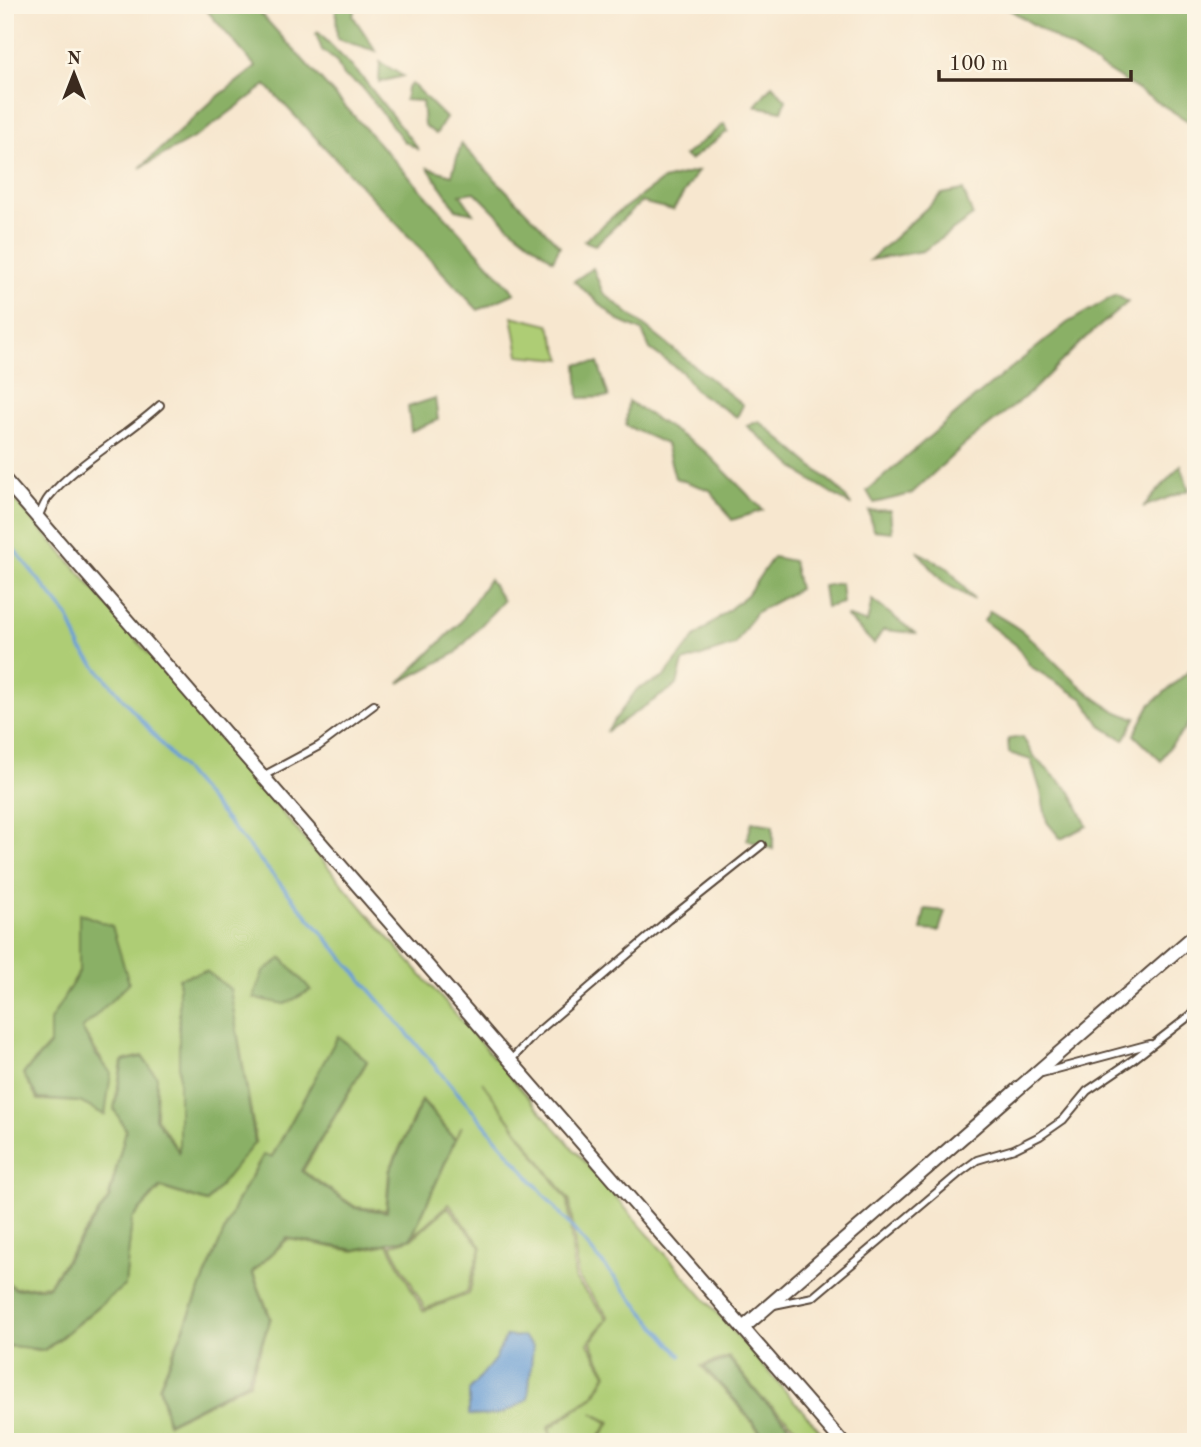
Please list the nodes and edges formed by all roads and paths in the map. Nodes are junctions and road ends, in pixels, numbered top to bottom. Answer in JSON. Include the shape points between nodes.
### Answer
{"nodes":[{"id":1,"x":160,"y":405,"type":"dead end"},
{"id":2,"x":5,"y":480,"type":"edge"},
{"id":3,"x":38,"y":518,"type":"junction"},
{"id":4,"x":374,"y":705,"type":"dead end"},
{"id":5,"x":262,"y":777,"type":"junction"},
{"id":6,"x":762,"y":845,"type":"dead end"},
{"id":7,"x":1196,"y":934,"type":"edge"},
{"id":8,"x":1196,"y":1011,"type":"edge"},
{"id":9,"x":1153,"y":1043,"type":"junction"},
{"id":10,"x":511,"y":1060,"type":"junction"},
{"id":11,"x":1034,"y":1075,"type":"junction"},
{"id":12,"x":769,"y":1306,"type":"junction"},
{"id":13,"x":743,"y":1328,"type":"junction"},
{"id":14,"x":842,"y":1442,"type":"edge"}],
"edges":[{"from":1,"to":3,"type":"lane","via":[[68,478],[47,499]]},
{"from":2,"to":3,"type":"street"},
{"from":3,"to":5,"type":"street"},
{"from":4,"to":5,"type":"lane","via":[[319,746]]},
{"from":5,"to":10,"type":"street"},
{"from":6,"to":10,"type":"lane","via":[[668,920]]},
{"from":7,"to":11,"type":"street"},
{"from":8,"to":9,"type":"lane"},
{"from":9,"to":11,"type":"lane"},
{"from":9,"to":12,"type":"lane","via":[[1087,1091],[1063,1120],[1040,1136],[977,1160],[962,1171],[813,1297]]},
{"from":10,"to":13,"type":"street"},
{"from":11,"to":12,"type":"street"},
{"from":12,"to":13,"type":"street"},
{"from":13,"to":14,"type":"street"}]}
